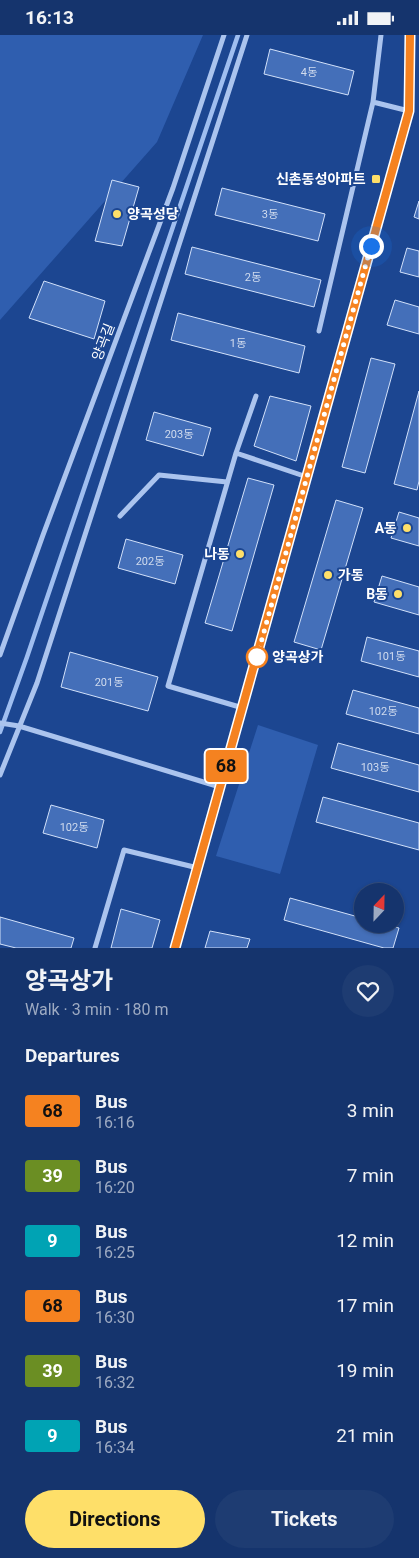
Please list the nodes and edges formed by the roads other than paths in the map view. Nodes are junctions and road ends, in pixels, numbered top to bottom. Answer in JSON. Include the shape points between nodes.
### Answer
{"nodes":[{"id":1,"x":224,"y":35,"type":"edge"},
{"id":2,"x":247,"y":35,"type":"edge"},
{"id":3,"x":381,"y":35,"type":"edge"},
{"id":4,"x":410,"y":35,"type":"edge"},
{"id":5,"x":373,"y":102,"type":"junction"},
{"id":6,"x":409,"y":111,"type":"junction"},
{"id":7,"x":319,"y":331,"type":"dead end"},
{"id":8,"x":256,"y":396,"type":"dead end"},
{"id":9,"x":236,"y":453,"type":"junction"},
{"id":10,"x":307,"y":477,"type":"junction"},
{"id":11,"x":227,"y":482,"type":"junction"},
{"id":12,"x":120,"y":516,"type":"dead end"},
{"id":13,"x":0,"y":655,"type":"edge"},
{"id":14,"x":242,"y":708,"type":"junction"},
{"id":15,"x":0,"y":723,"type":"edge"},
{"id":16,"x":19,"y":726,"type":"junction"},
{"id":17,"x":0,"y":757,"type":"edge"},
{"id":18,"x":7,"y":759,"type":"junction"},
{"id":19,"x":0,"y":775,"type":"edge"},
{"id":20,"x":220,"y":787,"type":"junction"},
{"id":21,"x":198,"y":868,"type":"junction"},
{"id":22,"x":95,"y":948,"type":"edge"},
{"id":23,"x":175,"y":948,"type":"edge"}],
"edges":[{"from":1,"to":13,"type":"street","name":"양곡길","via":[[173,188]]},
{"from":2,"to":16,"type":"street","via":[[37,683]]},
{"from":3,"to":5,"type":"street"},
{"from":4,"to":6,"type":"street"},
{"from":5,"to":6,"type":"street"},
{"from":5,"to":7,"type":"street"},
{"from":6,"to":10,"type":"street"},
{"from":8,"to":9,"type":"street"},
{"from":9,"to":10,"type":"street"},
{"from":9,"to":11,"type":"street"},
{"from":10,"to":14,"type":"street"},
{"from":11,"to":12,"type":"street","via":[[158,475]]},
{"from":11,"to":14,"type":"street","via":[[168,686]]},
{"from":14,"to":20,"type":"street"},
{"from":15,"to":16,"type":"street"},
{"from":16,"to":18,"type":"street"},
{"from":16,"to":20,"type":"street"},
{"from":17,"to":18,"type":"street"},
{"from":18,"to":19,"type":"street"},
{"from":20,"to":21,"type":"street"},
{"from":21,"to":22,"type":"street","via":[[124,850]]},
{"from":21,"to":23,"type":"street"}]}
